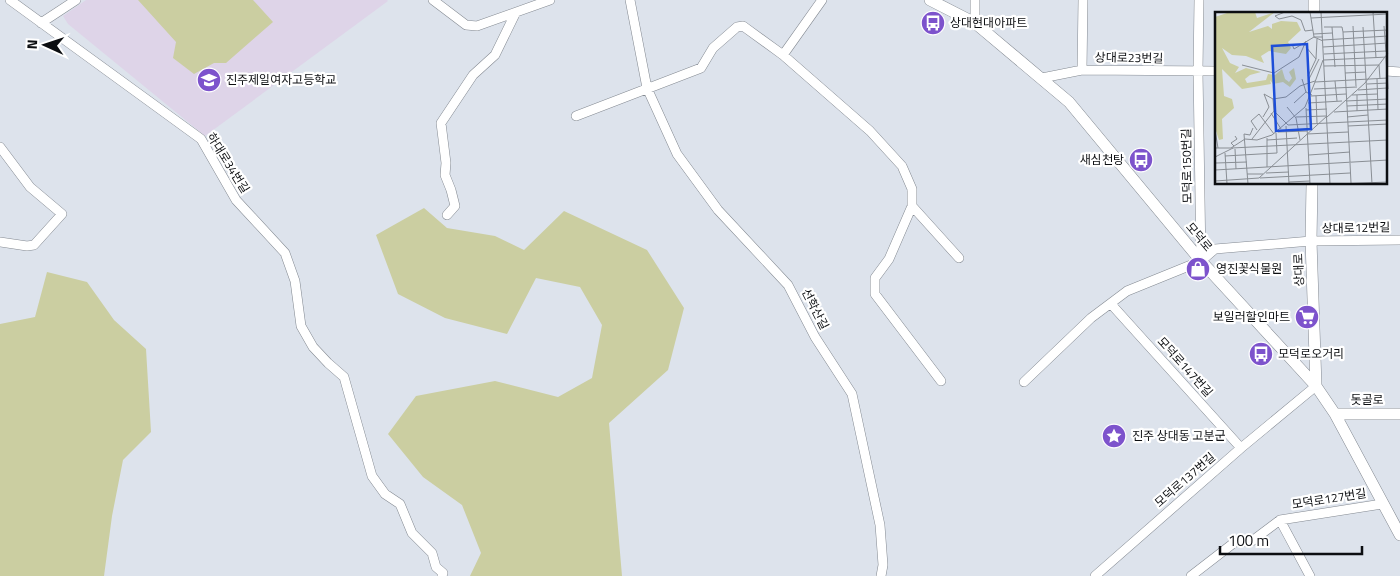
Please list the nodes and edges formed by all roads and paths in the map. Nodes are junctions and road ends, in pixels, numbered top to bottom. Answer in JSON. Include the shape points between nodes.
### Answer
{"nodes":[{"id":1,"x":10,"y":0,"type":"edge"},
{"id":2,"x":76,"y":0,"type":"edge"},
{"id":3,"x":433,"y":0,"type":"edge"},
{"id":4,"x":550,"y":0,"type":"edge"},
{"id":5,"x":630,"y":0,"type":"edge"},
{"id":6,"x":822,"y":0,"type":"edge"},
{"id":7,"x":930,"y":0,"type":"edge"},
{"id":8,"x":974,"y":0,"type":"edge"},
{"id":9,"x":1082,"y":0,"type":"edge"},
{"id":10,"x":1199,"y":0,"type":"edge"},
{"id":11,"x":516,"y":12,"type":"junction"},
{"id":12,"x":41,"y":23,"type":"junction"},
{"id":13,"x":976,"y":23,"type":"junction"},
{"id":14,"x":783,"y":55,"type":"junction"},
{"id":15,"x":1082,"y":70,"type":"junction"},
{"id":16,"x":1198,"y":71,"type":"junction"},
{"id":17,"x":1215,"y":71,"type":"edge"},
{"id":18,"x":1042,"y":78,"type":"junction"},
{"id":19,"x":647,"y":88,"type":"junction"},
{"id":20,"x":576,"y":116,"type":"dead end"},
{"id":21,"x":0,"y":147,"type":"edge"},
{"id":22,"x":1312,"y":185,"type":"edge"},
{"id":23,"x":912,"y":206,"type":"junction"},
{"id":24,"x":447,"y":215,"type":"dead end"},
{"id":25,"x":1400,"y":240,"type":"edge"},
{"id":26,"x":1311,"y":241,"type":"junction"},
{"id":27,"x":0,"y":242,"type":"edge"},
{"id":28,"x":959,"y":258,"type":"dead end"},
{"id":29,"x":1201,"y":261,"type":"junction"},
{"id":30,"x":1111,"y":304,"type":"junction"},
{"id":31,"x":942,"y":381,"type":"dead end"},
{"id":32,"x":1024,"y":382,"type":"dead end"},
{"id":33,"x":1316,"y":386,"type":"junction"},
{"id":34,"x":1335,"y":414,"type":"junction"},
{"id":35,"x":1400,"y":414,"type":"edge"},
{"id":36,"x":1240,"y":448,"type":"junction"},
{"id":37,"x":1382,"y":504,"type":"junction"},
{"id":38,"x":1280,"y":520,"type":"junction"},
{"id":39,"x":1400,"y":535,"type":"edge"},
{"id":40,"x":442,"y":576,"type":"edge"},
{"id":41,"x":881,"y":576,"type":"edge"},
{"id":42,"x":1095,"y":576,"type":"edge"},
{"id":43,"x":1191,"y":576,"type":"edge"},
{"id":44,"x":1310,"y":576,"type":"edge"}],
"edges":[{"from":1,"to":12,"type":"street","name":"하대로34번길"},
{"from":2,"to":12,"type":"street"},
{"from":3,"to":11,"type":"street","via":[[466,25],[477,26]]},
{"from":4,"to":11,"type":"street"},
{"from":5,"to":19,"type":"street","name":"선학산길"},
{"from":6,"to":14,"type":"street"},
{"from":7,"to":13,"type":"street","name":"모덕로"},
{"from":8,"to":13,"type":"street"},
{"from":9,"to":15,"type":"street"},
{"from":10,"to":16,"type":"street","name":"모덕로150번길"},
{"from":11,"to":24,"type":"street","via":[[495,54],[473,75],[441,123],[445,175],[455,206]]},
{"from":12,"to":40,"type":"street","name":"하대로34번길","via":[[201,139],[236,200],[285,253],[296,281],[301,326],[313,347],[344,376],[372,476],[385,494],[400,504],[412,532],[432,553]]},
{"from":13,"to":18,"type":"street","name":"모덕로"},
{"from":14,"to":19,"type":"street","via":[[751,30],[737,27],[713,48],[701,68]]},
{"from":14,"to":23,"type":"street","via":[[870,131],[902,166],[912,189]]},
{"from":15,"to":16,"type":"street","name":"상대로23번길"},
{"from":15,"to":18,"type":"street","name":"상대로23번길"},
{"from":16,"to":17,"type":"street","name":"상대로23번길"},
{"from":16,"to":29,"type":"street","name":"모덕로150번길"},
{"from":18,"to":29,"type":"street","name":"모덕로","via":[[1069,102]]},
{"from":19,"to":20,"type":"street"},
{"from":19,"to":41,"type":"street","name":"선학산길","via":[[678,154],[718,210],[788,285],[815,337],[852,394],[880,525]]},
{"from":21,"to":27,"type":"street","via":[[30,187],[62,214],[34,245]]},
{"from":22,"to":26,"type":"street","name":"상대로"},
{"from":23,"to":28,"type":"street"},
{"from":23,"to":31,"type":"street","via":[[889,258],[875,278],[874,294]]},
{"from":25,"to":26,"type":"street","name":"상대로12번길"},
{"from":26,"to":29,"type":"street","name":"상대로12번길","via":[[1221,247]]},
{"from":26,"to":33,"type":"street","name":"상대로"},
{"from":29,"to":30,"type":"street","via":[[1127,291]]},
{"from":29,"to":33,"type":"street","name":"모덕로"},
{"from":30,"to":32,"type":"street","via":[[1091,318]]},
{"from":30,"to":36,"type":"street","name":"모덕로147번길"},
{"from":33,"to":34,"type":"street","name":"모덕로"},
{"from":33,"to":36,"type":"street","name":"모덕로137번길"},
{"from":34,"to":35,"type":"street","name":"돗골로"},
{"from":34,"to":37,"type":"street","name":"모덕로"},
{"from":36,"to":42,"type":"street","name":"모덕로137번길"},
{"from":37,"to":38,"type":"street","name":"모덕로127번길"},
{"from":37,"to":39,"type":"street","name":"모덕로"},
{"from":38,"to":43,"type":"street","name":"모덕로127번길","via":[[1252,541],[1235,542]]},
{"from":38,"to":44,"type":"street","name":"모덕로127번길"}]}
